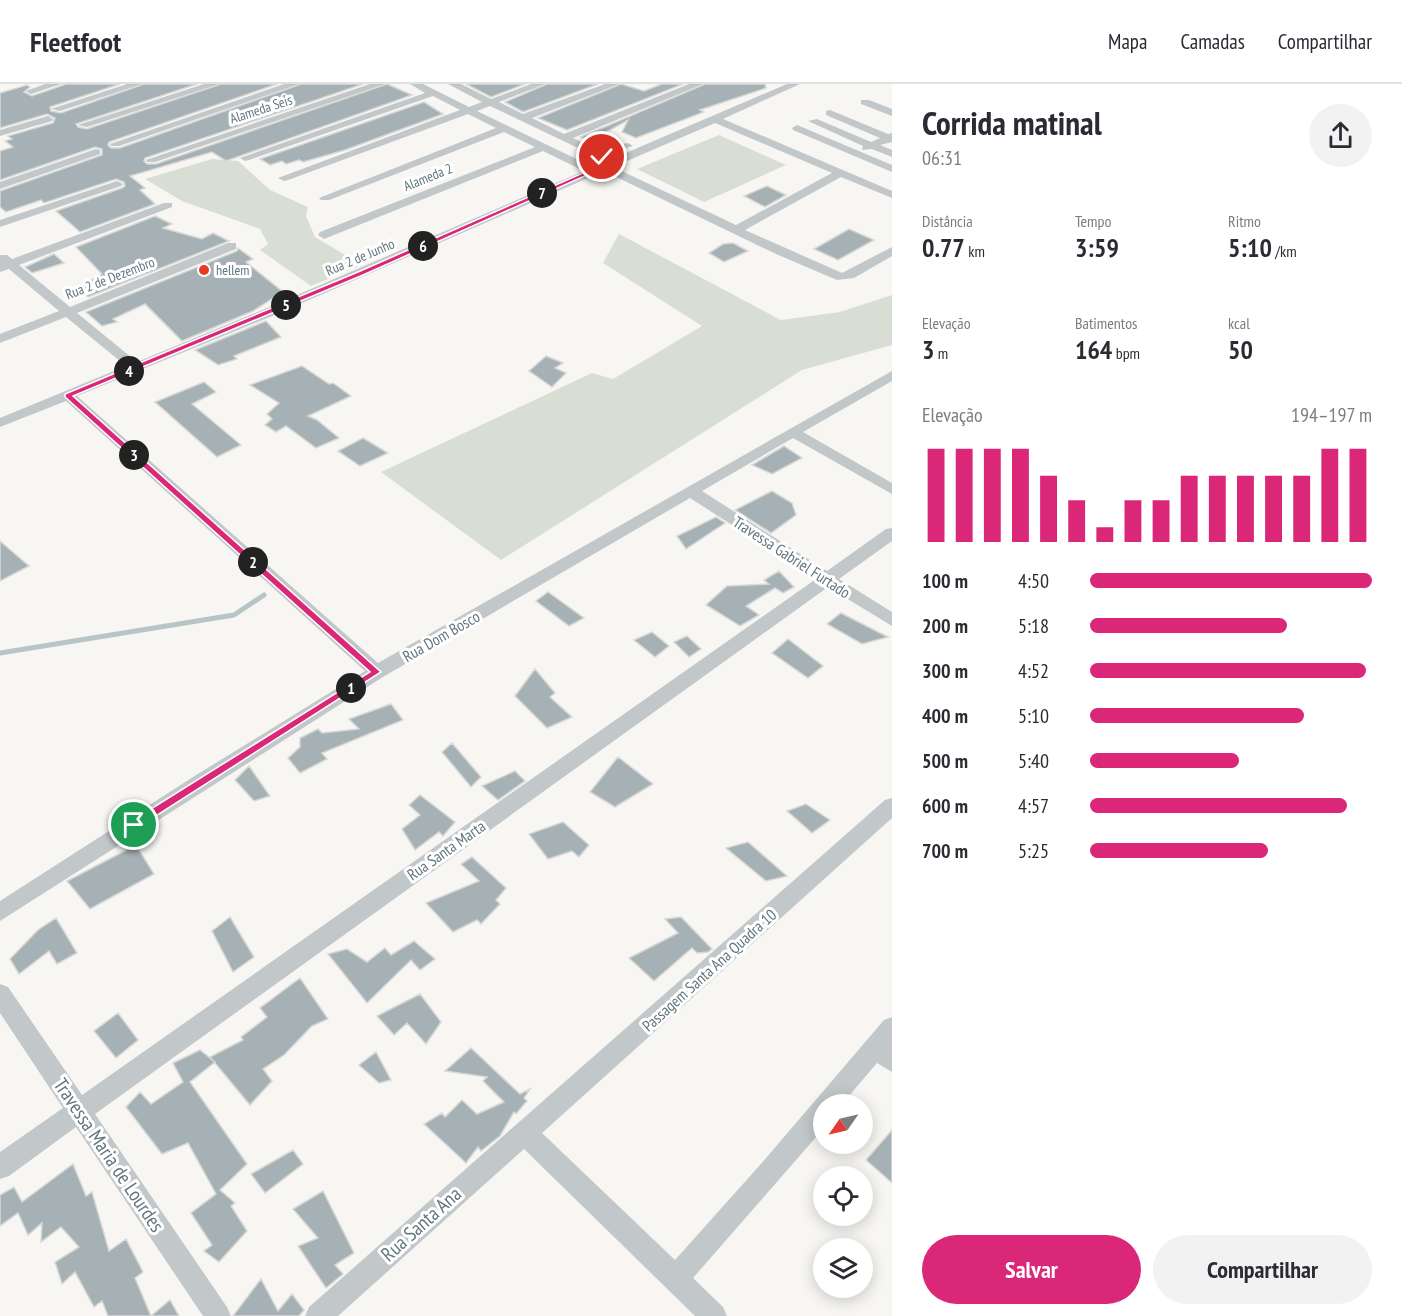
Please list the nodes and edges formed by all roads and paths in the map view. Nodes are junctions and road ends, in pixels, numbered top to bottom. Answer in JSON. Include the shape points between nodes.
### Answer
{"nodes":[{"id":1,"x":56,"y":84,"type":"edge"},
{"id":2,"x":137,"y":84,"type":"edge"},
{"id":3,"x":214,"y":84,"type":"edge"},
{"id":4,"x":294,"y":84,"type":"edge"},
{"id":5,"x":380,"y":84,"type":"edge"},
{"id":6,"x":414,"y":84,"type":"edge"},
{"id":7,"x":456,"y":84,"type":"edge"},
{"id":8,"x":540,"y":84,"type":"edge"},
{"id":9,"x":614,"y":84,"type":"edge"},
{"id":10,"x":698,"y":84,"type":"edge"},
{"id":11,"x":777,"y":84,"type":"edge"},
{"id":12,"x":795,"y":84,"type":"edge"},
{"id":13,"x":31,"y":91,"type":"dead end"},
{"id":14,"x":433,"y":93,"type":"junction"},
{"id":15,"x":491,"y":102,"type":"junction"},
{"id":16,"x":865,"y":102,"type":"dead end"},
{"id":17,"x":56,"y":109,"type":"dead end"},
{"id":18,"x":469,"y":111,"type":"junction"},
{"id":19,"x":892,"y":112,"type":"edge"},
{"id":20,"x":830,"y":113,"type":"dead end"},
{"id":21,"x":524,"y":118,"type":"junction"},
{"id":22,"x":715,"y":118,"type":"junction"},
{"id":23,"x":48,"y":119,"type":"dead end"},
{"id":24,"x":813,"y":121,"type":"dead end"},
{"id":25,"x":82,"y":125,"type":"dead end"},
{"id":26,"x":504,"y":128,"type":"junction"},
{"id":27,"x":797,"y":128,"type":"dead end"},
{"id":28,"x":0,"y":133,"type":"edge"},
{"id":29,"x":780,"y":136,"type":"dead end"},
{"id":30,"x":891,"y":137,"type":"edge"},
{"id":31,"x":564,"y":138,"type":"junction"},
{"id":32,"x":115,"y":144,"type":"dead end"},
{"id":33,"x":872,"y":145,"type":"junction"},
{"id":34,"x":544,"y":147,"type":"junction"},
{"id":35,"x":96,"y":152,"type":"dead end"},
{"id":36,"x":592,"y":152,"type":"junction"},
{"id":37,"x":855,"y":153,"type":"junction"},
{"id":38,"x":892,"y":154,"type":"edge"},
{"id":39,"x":245,"y":158,"type":"dead end"},
{"id":40,"x":152,"y":160,"type":"dead end"},
{"id":41,"x":573,"y":161,"type":"junction"},
{"id":42,"x":603,"y":166,"type":"junction"},
{"id":43,"x":839,"y":167,"type":"junction"},
{"id":44,"x":892,"y":169,"type":"edge"},
{"id":45,"x":284,"y":178,"type":"dead end"},
{"id":46,"x":117,"y":184,"type":"dead end"},
{"id":47,"x":892,"y":184,"type":"edge"},
{"id":48,"x":0,"y":186,"type":"edge"},
{"id":49,"x":892,"y":195,"type":"edge"},
{"id":50,"x":325,"y":198,"type":"dead end"},
{"id":51,"x":168,"y":205,"type":"dead end"},
{"id":52,"x":0,"y":224,"type":"edge"},
{"id":53,"x":736,"y":230,"type":"junction"},
{"id":54,"x":324,"y":235,"type":"dead end"},
{"id":55,"x":398,"y":245,"type":"dead end"},
{"id":56,"x":231,"y":246,"type":"dead end"},
{"id":57,"x":892,"y":251,"type":"edge"},
{"id":58,"x":3,"y":263,"type":"edge"},
{"id":59,"x":66,"y":311,"type":"junction"},
{"id":60,"x":0,"y":339,"type":"edge"},
{"id":61,"x":136,"y":368,"type":"junction"},
{"id":62,"x":892,"y":375,"type":"edge"},
{"id":63,"x":68,"y":395,"type":"junction"},
{"id":64,"x":0,"y":423,"type":"edge"},
{"id":65,"x":794,"y":433,"type":"junction"},
{"id":66,"x":892,"y":489,"type":"edge"},
{"id":67,"x":692,"y":492,"type":"junction"},
{"id":68,"x":892,"y":533,"type":"edge"},
{"id":69,"x":827,"y":579,"type":"junction"},
{"id":70,"x":892,"y":621,"type":"edge"},
{"id":71,"x":377,"y":672,"type":"junction"},
{"id":72,"x":892,"y":806,"type":"edge"},
{"id":73,"x":0,"y":912,"type":"edge"},
{"id":74,"x":0,"y":994,"type":"edge"},
{"id":75,"x":892,"y":1027,"type":"edge"},
{"id":76,"x":883,"y":1054,"type":"edge"},
{"id":77,"x":838,"y":1094,"type":"edge"},
{"id":78,"x":80,"y":1110,"type":"junction"},
{"id":79,"x":813,"y":1121,"type":"edge"},
{"id":80,"x":524,"y":1132,"type":"junction"},
{"id":81,"x":0,"y":1167,"type":"edge"},
{"id":82,"x":676,"y":1278,"type":"junction"},
{"id":83,"x":218,"y":1316,"type":"edge"},
{"id":84,"x":318,"y":1316,"type":"edge"},
{"id":85,"x":714,"y":1316,"type":"edge"}],
"edges":[{"from":1,"to":13,"type":"street"},
{"from":2,"to":17,"type":"street"},
{"from":3,"to":25,"type":"street"},
{"from":4,"to":32,"type":"street"},
{"from":5,"to":40,"type":"street","name":"Alameda Seis"},
{"from":6,"to":14,"type":"street"},
{"from":7,"to":15,"type":"street"},
{"from":8,"to":15,"type":"street"},
{"from":9,"to":21,"type":"street"},
{"from":10,"to":31,"type":"street"},
{"from":11,"to":36,"type":"street","via":[[632,145]]},
{"from":12,"to":22,"type":"street","name":"Rua 2 de Junho"},
{"from":14,"to":18,"type":"street"},
{"from":14,"to":39,"type":"street"},
{"from":15,"to":18,"type":"street"},
{"from":15,"to":21,"type":"street"},
{"from":16,"to":19,"type":"street"},
{"from":18,"to":26,"type":"street"},
{"from":18,"to":45,"type":"street"},
{"from":20,"to":30,"type":"street"},
{"from":21,"to":31,"type":"street"},
{"from":22,"to":42,"type":"street","name":"Rua 2 de Junho"},
{"from":22,"to":43,"type":"street","via":[[826,167]]},
{"from":23,"to":28,"type":"street"},
{"from":24,"to":33,"type":"street"},
{"from":26,"to":34,"type":"street"},
{"from":26,"to":50,"type":"street"},
{"from":27,"to":37,"type":"street"},
{"from":29,"to":43,"type":"street"},
{"from":30,"to":33,"type":"street"},
{"from":31,"to":36,"type":"street"},
{"from":33,"to":37,"type":"street"},
{"from":33,"to":38,"type":"street"},
{"from":34,"to":41,"type":"street"},
{"from":34,"to":54,"type":"street","name":"Alameda 2"},
{"from":35,"to":48,"type":"street"},
{"from":36,"to":41,"type":"street"},
{"from":36,"to":42,"type":"street"},
{"from":37,"to":43,"type":"street"},
{"from":37,"to":44,"type":"street"},
{"from":41,"to":42,"type":"street"},
{"from":41,"to":55,"type":"street","via":[[574,169],[568,172]]},
{"from":42,"to":53,"type":"street"},
{"from":42,"to":61,"type":"street","name":"Rua 2 de Junho"},
{"from":43,"to":47,"type":"street"},
{"from":43,"to":49,"type":"street"},
{"from":43,"to":53,"type":"street"},
{"from":46,"to":52,"type":"street"},
{"from":51,"to":58,"type":"street"},
{"from":53,"to":57,"type":"street","via":[[841,277]]},
{"from":56,"to":59,"type":"street","name":"Rua 2 de Dezembro"},
{"from":58,"to":59,"type":"street"},
{"from":59,"to":60,"type":"street","name":"Rua 2 de Dezembro"},
{"from":59,"to":61,"type":"street"},
{"from":61,"to":63,"type":"street","name":"Rua 2 de Junho"},
{"from":62,"to":65,"type":"street","name":"Rua Dom Bosco"},
{"from":63,"to":64,"type":"street","name":"Rua 2 de Junho"},
{"from":63,"to":71,"type":"street"},
{"from":65,"to":66,"type":"street"},
{"from":65,"to":67,"type":"street","name":"Rua Dom Bosco"},
{"from":67,"to":69,"type":"street","name":"Travessa Gabriel Furtado"},
{"from":67,"to":71,"type":"street","name":"Rua Dom Bosco"},
{"from":68,"to":69,"type":"street","name":"Rua Santa Marta"},
{"from":69,"to":70,"type":"street","name":"Travessa Gabriel Furtado"},
{"from":69,"to":78,"type":"street","name":"Rua Santa Marta"},
{"from":71,"to":73,"type":"street","name":"Rua Dom Bosco"},
{"from":72,"to":80,"type":"street","name":"Passagem Santa Ana Quadra 10"},
{"from":74,"to":78,"type":"street","name":"Travessa Maria de Lourdes"},
{"from":75,"to":76,"type":"street"},
{"from":76,"to":77,"type":"street"},
{"from":78,"to":81,"type":"street","name":"Rua Santa Marta"},
{"from":78,"to":83,"type":"street","name":"Travessa Maria de Lourdes"},
{"from":79,"to":82,"type":"street"},
{"from":80,"to":82,"type":"street"},
{"from":80,"to":84,"type":"street","name":"Rua Santa Ana"},
{"from":82,"to":85,"type":"street"}]}
